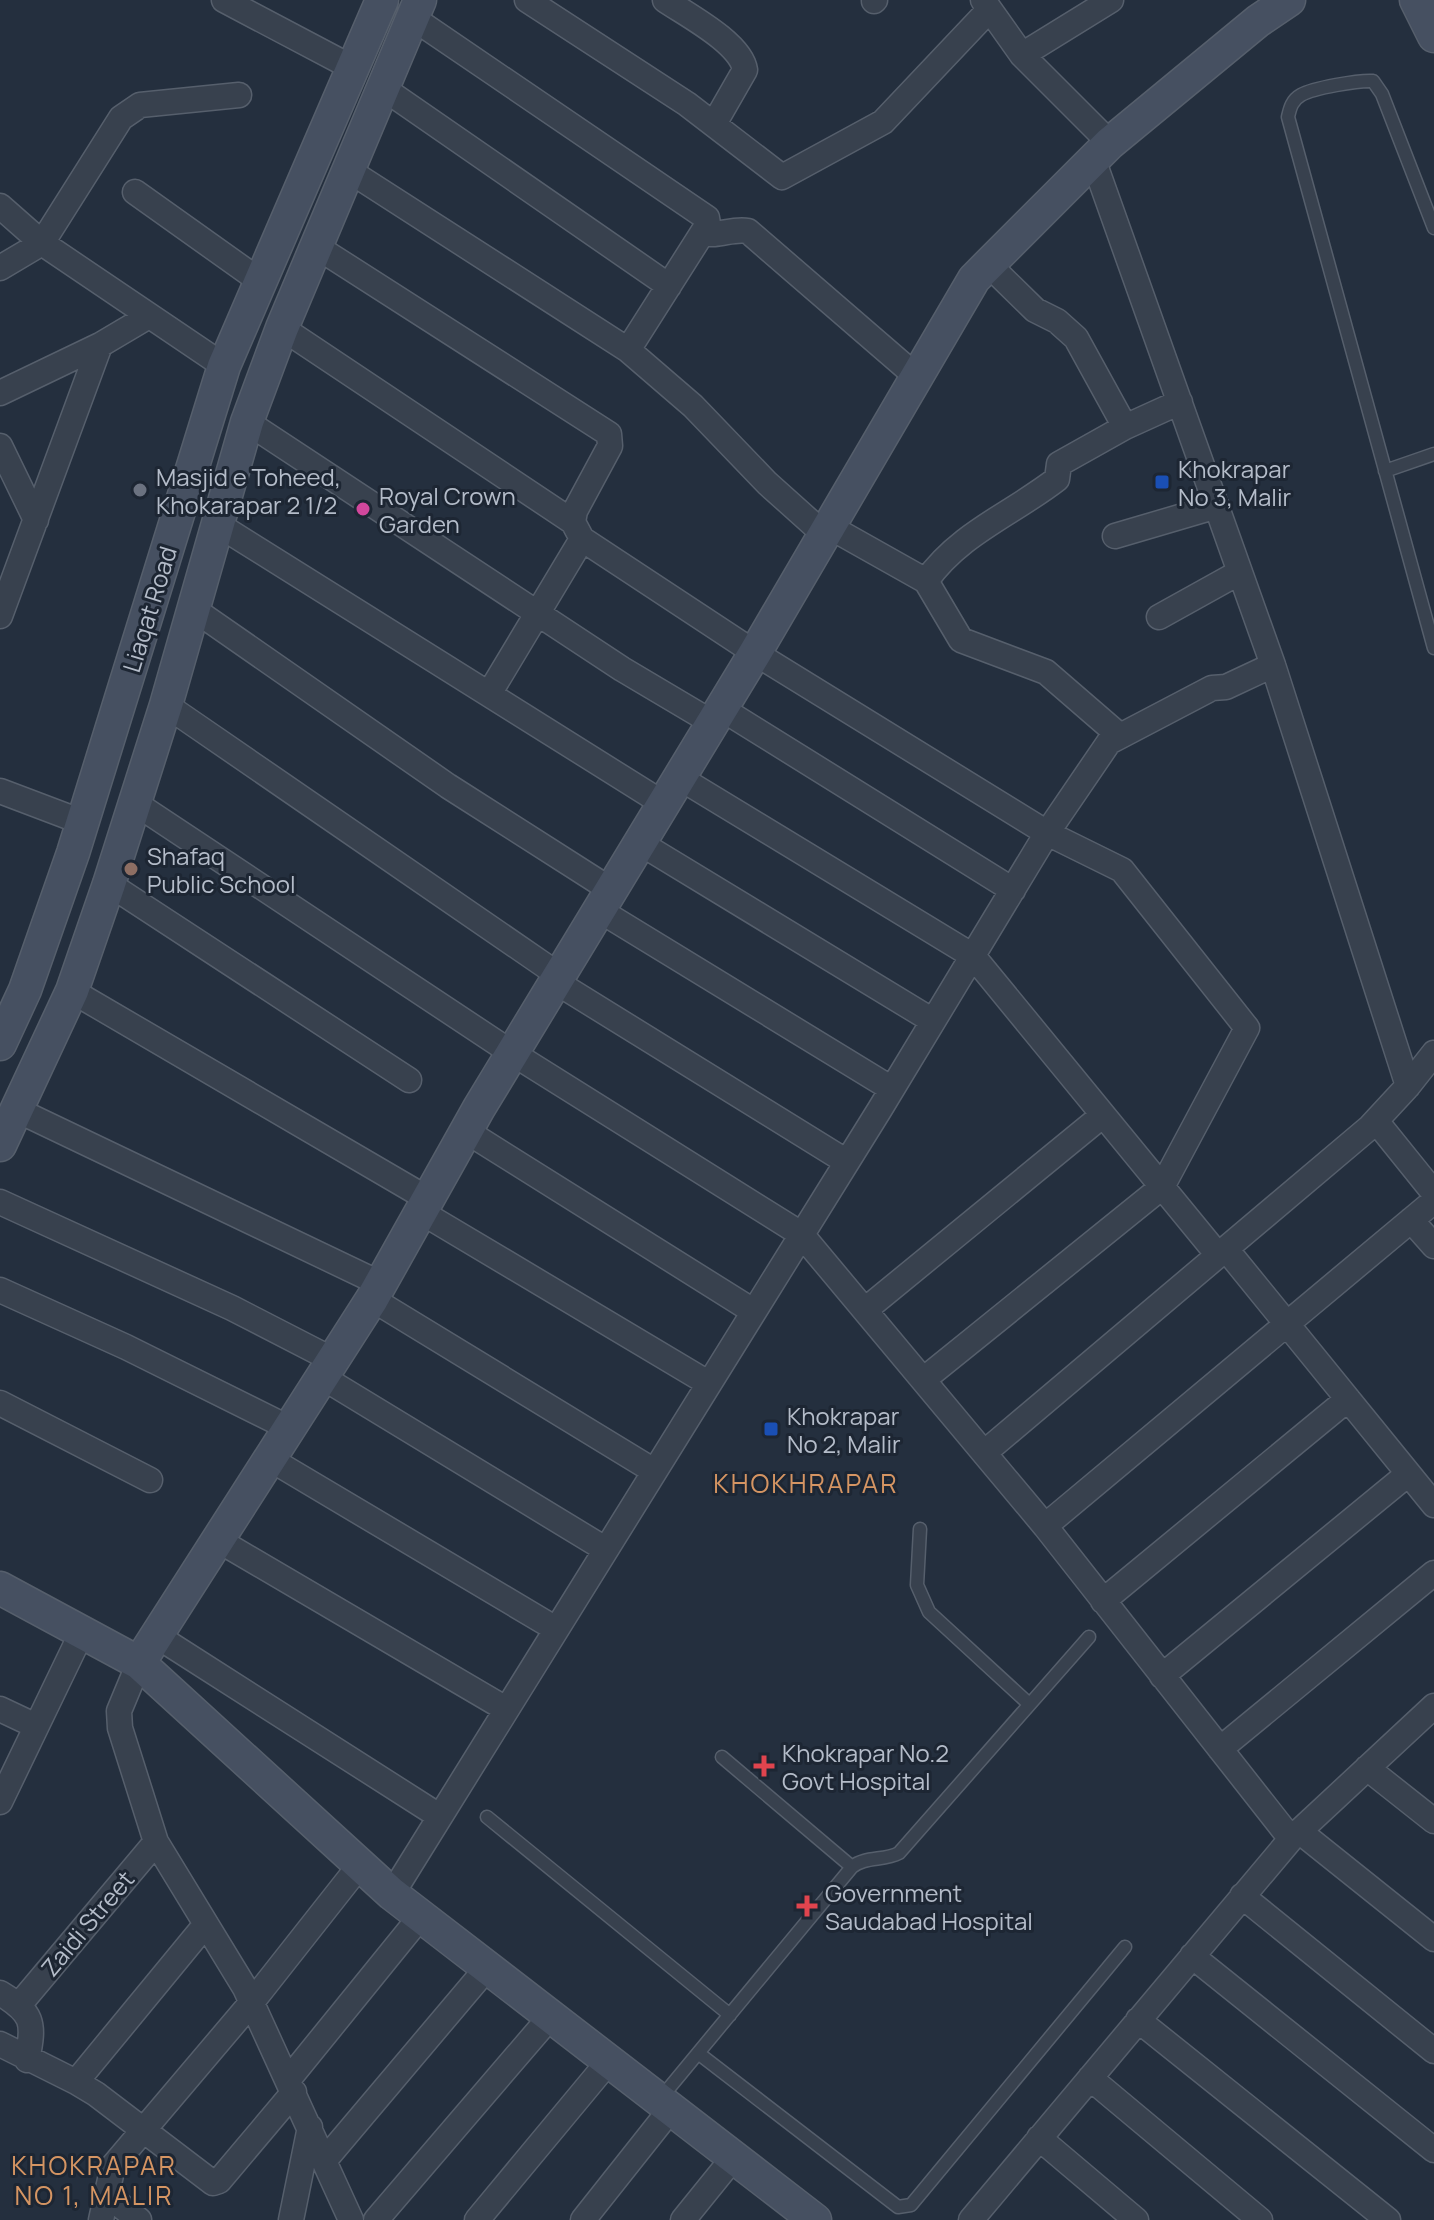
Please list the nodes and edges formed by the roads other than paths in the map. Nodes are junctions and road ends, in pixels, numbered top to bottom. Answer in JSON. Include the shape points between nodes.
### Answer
{"nodes":[{"id":1,"x":224,"y":0,"type":"edge"},
{"id":2,"x":382,"y":0,"type":"edge"},
{"id":3,"x":527,"y":0,"type":"edge"},
{"id":4,"x":665,"y":0,"type":"edge"},
{"id":5,"x":1111,"y":0,"type":"edge"},
{"id":6,"x":1289,"y":0,"type":"edge"},
{"id":7,"x":1416,"y":0,"type":"edge"},
{"id":8,"x":986,"y":5,"type":"edge"},
{"id":9,"x":416,"y":9,"type":"edge"},
{"id":10,"x":1434,"y":36,"type":"edge"},
{"id":11,"x":1022,"y":55,"type":"junction"},
{"id":12,"x":351,"y":67,"type":"junction"},
{"id":13,"x":383,"y":88,"type":"junction"},
{"id":14,"x":239,"y":95,"type":"dead end"},
{"id":15,"x":714,"y":124,"type":"junction"},
{"id":16,"x":1102,"y":151,"type":"junction"},
{"id":17,"x":348,"y":170,"type":"junction"},
{"id":18,"x":135,"y":192,"type":"dead end"},
{"id":19,"x":0,"y":206,"type":"edge"},
{"id":20,"x":1434,"y":228,"type":"edge"},
{"id":21,"x":703,"y":233,"type":"junction"},
{"id":22,"x":42,"y":243,"type":"junction"},
{"id":23,"x":317,"y":247,"type":"junction"},
{"id":24,"x":988,"y":264,"type":"junction"},
{"id":25,"x":0,"y":268,"type":"edge"},
{"id":26,"x":260,"y":281,"type":"junction"},
{"id":27,"x":669,"y":286,"type":"junction"},
{"id":28,"x":149,"y":316,"type":"junction"},
{"id":29,"x":282,"y":328,"type":"junction"},
{"id":30,"x":100,"y":345,"type":"junction"},
{"id":31,"x":628,"y":350,"type":"junction"},
{"id":32,"x":224,"y":366,"type":"junction"},
{"id":33,"x":917,"y":377,"type":"junction"},
{"id":34,"x":0,"y":393,"type":"edge"},
{"id":35,"x":1180,"y":402,"type":"junction"},
{"id":36,"x":247,"y":422,"type":"junction"},
{"id":37,"x":1125,"y":427,"type":"junction"},
{"id":38,"x":0,"y":446,"type":"edge"},
{"id":39,"x":1434,"y":454,"type":"edge"},
{"id":40,"x":1385,"y":471,"type":"junction"},
{"id":41,"x":1217,"y":506,"type":"junction"},
{"id":42,"x":36,"y":520,"type":"junction"},
{"id":43,"x":217,"y":524,"type":"junction"},
{"id":44,"x":578,"y":530,"type":"junction"},
{"id":45,"x":828,"y":531,"type":"junction"},
{"id":46,"x":1115,"y":536,"type":"dead end"},
{"id":47,"x":1240,"y":572,"type":"junction"},
{"id":48,"x":926,"y":581,"type":"junction"},
{"id":49,"x":192,"y":608,"type":"junction"},
{"id":50,"x":538,"y":613,"type":"junction"},
{"id":51,"x":0,"y":616,"type":"edge"},
{"id":52,"x":1159,"y":617,"type":"dead end"},
{"id":53,"x":1434,"y":648,"type":"edge"},
{"id":54,"x":755,"y":653,"type":"junction"},
{"id":55,"x":1273,"y":665,"type":"junction"},
{"id":56,"x":489,"y":694,"type":"junction"},
{"id":57,"x":166,"y":705,"type":"junction"},
{"id":58,"x":717,"y":716,"type":"junction"},
{"id":59,"x":1120,"y":736,"type":"junction"},
{"id":60,"x":0,"y":791,"type":"edge"},
{"id":61,"x":672,"y":791,"type":"junction"},
{"id":62,"x":135,"y":803,"type":"junction"},
{"id":63,"x":82,"y":822,"type":"junction"},
{"id":64,"x":1047,"y":833,"type":"junction"},
{"id":65,"x":640,"y":843,"type":"junction"},
{"id":66,"x":109,"y":884,"type":"junction"},
{"id":67,"x":1013,"y":890,"type":"junction"},
{"id":68,"x":605,"y":900,"type":"junction"},
{"id":69,"x":973,"y":956,"type":"junction"},
{"id":70,"x":558,"y":979,"type":"junction"},
{"id":71,"x":72,"y":991,"type":"junction"},
{"id":72,"x":933,"y":1021,"type":"junction"},
{"id":73,"x":0,"y":1044,"type":"edge"},
{"id":74,"x":512,"y":1053,"type":"junction"},
{"id":75,"x":1434,"y":1053,"type":"edge"},
{"id":76,"x":409,"y":1080,"type":"dead end"},
{"id":77,"x":1408,"y":1086,"type":"junction"},
{"id":78,"x":892,"y":1089,"type":"junction"},
{"id":79,"x":17,"y":1110,"type":"junction"},
{"id":80,"x":1103,"y":1115,"type":"junction"},
{"id":81,"x":1376,"y":1121,"type":"junction"},
{"id":82,"x":466,"y":1131,"type":"junction"},
{"id":83,"x":0,"y":1145,"type":"edge"},
{"id":84,"x":847,"y":1162,"type":"junction"},
{"id":85,"x":1162,"y":1187,"type":"junction"},
{"id":86,"x":1434,"y":1193,"type":"edge"},
{"id":87,"x":1434,"y":1201,"type":"edge"},
{"id":88,"x":0,"y":1202,"type":"edge"},
{"id":89,"x":424,"y":1205,"type":"junction"},
{"id":90,"x":1411,"y":1220,"type":"junction"},
{"id":91,"x":801,"y":1234,"type":"junction"},
{"id":92,"x":1434,"y":1246,"type":"edge"},
{"id":93,"x":1222,"y":1252,"type":"junction"},
{"id":94,"x":0,"y":1290,"type":"edge"},
{"id":95,"x":376,"y":1291,"type":"junction"},
{"id":96,"x":865,"y":1310,"type":"junction"},
{"id":97,"x":753,"y":1311,"type":"junction"},
{"id":98,"x":1287,"y":1323,"type":"junction"},
{"id":99,"x":328,"y":1368,"type":"junction"},
{"id":100,"x":923,"y":1380,"type":"junction"},
{"id":101,"x":708,"y":1383,"type":"junction"},
{"id":102,"x":1348,"y":1399,"type":"junction"},
{"id":103,"x":0,"y":1403,"type":"edge"},
{"id":104,"x":289,"y":1428,"type":"junction"},
{"id":105,"x":984,"y":1453,"type":"junction"},
{"id":106,"x":270,"y":1459,"type":"junction"},
{"id":107,"x":654,"y":1471,"type":"junction"},
{"id":108,"x":1408,"y":1474,"type":"junction"},
{"id":109,"x":150,"y":1480,"type":"dead end"},
{"id":110,"x":1434,"y":1505,"type":"edge"},
{"id":111,"x":1045,"y":1526,"type":"junction"},
{"id":112,"x":920,"y":1529,"type":"dead end"},
{"id":113,"x":218,"y":1540,"type":"junction"},
{"id":114,"x":605,"y":1549,"type":"junction"},
{"id":115,"x":1434,"y":1573,"type":"edge"},
{"id":116,"x":0,"y":1588,"type":"edge"},
{"id":117,"x":1103,"y":1601,"type":"junction"},
{"id":118,"x":556,"y":1629,"type":"junction"},
{"id":119,"x":82,"y":1632,"type":"junction"},
{"id":120,"x":157,"y":1636,"type":"junction"},
{"id":121,"x":1089,"y":1637,"type":"dead end"},
{"id":122,"x":139,"y":1663,"type":"junction"},
{"id":123,"x":1162,"y":1676,"type":"junction"},
{"id":124,"x":1028,"y":1703,"type":"junction"},
{"id":125,"x":1434,"y":1706,"type":"edge"},
{"id":126,"x":0,"y":1709,"type":"edge"},
{"id":127,"x":506,"y":1709,"type":"junction"},
{"id":128,"x":36,"y":1726,"type":"junction"},
{"id":129,"x":1220,"y":1749,"type":"junction"},
{"id":130,"x":722,"y":1757,"type":"dead end"},
{"id":131,"x":1367,"y":1768,"type":"junction"},
{"id":132,"x":0,"y":1802,"type":"edge"},
{"id":133,"x":439,"y":1816,"type":"junction"},
{"id":134,"x":487,"y":1817,"type":"dead end"},
{"id":135,"x":1434,"y":1821,"type":"edge"},
{"id":136,"x":1295,"y":1835,"type":"junction"},
{"id":137,"x":156,"y":1842,"type":"junction"},
{"id":138,"x":360,"y":1865,"type":"junction"},
{"id":139,"x":852,"y":1867,"type":"junction"},
{"id":140,"x":392,"y":1894,"type":"junction"},
{"id":141,"x":1242,"y":1896,"type":"junction"},
{"id":142,"x":421,"y":1916,"type":"junction"},
{"id":143,"x":206,"y":1924,"type":"junction"},
{"id":144,"x":1434,"y":1939,"type":"edge"},
{"id":145,"x":1125,"y":1947,"type":"dead end"},
{"id":146,"x":1192,"y":1956,"type":"junction"},
{"id":147,"x":487,"y":1968,"type":"junction"},
{"id":148,"x":10,"y":1999,"type":"edge"},
{"id":149,"x":252,"y":2002,"type":"junction"},
{"id":150,"x":730,"y":2015,"type":"junction"},
{"id":151,"x":551,"y":2016,"type":"junction"},
{"id":152,"x":1138,"y":2020,"type":"junction"},
{"id":153,"x":0,"y":2044,"type":"edge"},
{"id":154,"x":1434,"y":2051,"type":"edge"},
{"id":155,"x":698,"y":2053,"type":"junction"},
{"id":156,"x":27,"y":2060,"type":"junction"},
{"id":157,"x":609,"y":2061,"type":"junction"},
{"id":158,"x":1090,"y":2078,"type":"junction"},
{"id":159,"x":76,"y":2082,"type":"junction"},
{"id":160,"x":291,"y":2086,"type":"junction"},
{"id":161,"x":666,"y":2104,"type":"junction"},
{"id":162,"x":310,"y":2127,"type":"junction"},
{"id":163,"x":144,"y":2130,"type":"junction"},
{"id":164,"x":1039,"y":2138,"type":"junction"},
{"id":165,"x":1434,"y":2150,"type":"edge"},
{"id":166,"x":734,"y":2157,"type":"junction"},
{"id":167,"x":324,"y":2161,"type":"junction"},
{"id":168,"x":107,"y":2195,"type":"junction"},
{"id":169,"x":984,"y":2215,"type":"edge"},
{"id":170,"x":802,"y":2216,"type":"edge"},
{"id":171,"x":101,"y":2220,"type":"edge"},
{"id":172,"x":139,"y":2220,"type":"edge"},
{"id":173,"x":291,"y":2220,"type":"edge"},
{"id":174,"x":351,"y":2220,"type":"edge"},
{"id":175,"x":376,"y":2220,"type":"edge"},
{"id":176,"x":477,"y":2220,"type":"edge"},
{"id":177,"x":583,"y":2220,"type":"edge"},
{"id":178,"x":683,"y":2220,"type":"edge"},
{"id":179,"x":1136,"y":2220,"type":"edge"},
{"id":180,"x":1260,"y":2220,"type":"edge"},
{"id":181,"x":1388,"y":2220,"type":"edge"}],
"edges":[{"from":1,"to":12,"type":"street"},
{"from":2,"to":12,"type":"street","name":"Liaqat Road"},
{"from":3,"to":15,"type":"street"},
{"from":4,"to":15,"type":"street","via":[[729,45],[744,62],[745,70]]},
{"from":5,"to":11,"type":"street"},
{"from":6,"to":16,"type":"street"},
{"from":7,"to":10,"type":"street"},
{"from":8,"to":11,"type":"street"},
{"from":8,"to":15,"type":"street","via":[[883,122],[786,177]]},
{"from":9,"to":13,"type":"street"},
{"from":9,"to":21,"type":"street","via":[[707,218]]},
{"from":11,"to":16,"type":"street"},
{"from":12,"to":26,"type":"street","name":"Liaqat Road"},
{"from":13,"to":17,"type":"street"},
{"from":13,"to":27,"type":"street"},
{"from":14,"to":22,"type":"street","via":[[131,109]]},
{"from":16,"to":24,"type":"street"},
{"from":16,"to":35,"type":"street"},
{"from":17,"to":23,"type":"street"},
{"from":17,"to":31,"type":"street"},
{"from":18,"to":26,"type":"street"},
{"from":19,"to":22,"type":"street"},
{"from":20,"to":40,"type":"lane","via":[[1373,81],[1301,94],[1292,102],[1288,117]]},
{"from":21,"to":27,"type":"street"},
{"from":21,"to":33,"type":"street","via":[[748,231]]},
{"from":22,"to":25,"type":"street"},
{"from":22,"to":28,"type":"street"},
{"from":23,"to":29,"type":"street"},
{"from":23,"to":44,"type":"street","via":[[609,434],[610,446],[575,511]]},
{"from":24,"to":33,"type":"street"},
{"from":24,"to":37,"type":"street","via":[[1035,310],[1076,338]]},
{"from":26,"to":32,"type":"street","name":"Liaqat Road"},
{"from":27,"to":31,"type":"street"},
{"from":28,"to":30,"type":"street"},
{"from":28,"to":32,"type":"street"},
{"from":29,"to":36,"type":"street"},
{"from":29,"to":44,"type":"street"},
{"from":30,"to":34,"type":"street"},
{"from":30,"to":42,"type":"street"},
{"from":31,"to":45,"type":"street","via":[[693,406],[767,483]]},
{"from":32,"to":63,"type":"street","name":"Liaqat Road"},
{"from":33,"to":45,"type":"street"},
{"from":35,"to":37,"type":"street"},
{"from":35,"to":41,"type":"street"},
{"from":36,"to":43,"type":"street"},
{"from":36,"to":50,"type":"street"},
{"from":37,"to":48,"type":"street","via":[[1059,464],[1057,479],[961,543]]},
{"from":38,"to":42,"type":"street"},
{"from":39,"to":40,"type":"lane"},
{"from":40,"to":53,"type":"lane"},
{"from":41,"to":46,"type":"street"},
{"from":41,"to":47,"type":"street"},
{"from":42,"to":51,"type":"street"},
{"from":43,"to":49,"type":"street"},
{"from":43,"to":56,"type":"street"},
{"from":44,"to":50,"type":"street"},
{"from":44,"to":54,"type":"street"},
{"from":45,"to":48,"type":"street"},
{"from":45,"to":54,"type":"street"},
{"from":47,"to":52,"type":"street"},
{"from":47,"to":55,"type":"street"},
{"from":48,"to":59,"type":"street","via":[[961,640],[1046,672]]},
{"from":49,"to":57,"type":"street"},
{"from":49,"to":68,"type":"street"},
{"from":50,"to":56,"type":"street"},
{"from":50,"to":58,"type":"street","via":[[622,669]]},
{"from":54,"to":58,"type":"street"},
{"from":54,"to":64,"type":"street"},
{"from":55,"to":59,"type":"street","via":[[1226,687],[1212,688]]},
{"from":55,"to":77,"type":"street"},
{"from":56,"to":61,"type":"street"},
{"from":57,"to":62,"type":"street"},
{"from":57,"to":70,"type":"street"},
{"from":58,"to":61,"type":"street"},
{"from":58,"to":67,"type":"street"},
{"from":59,"to":64,"type":"street","via":[[1109,742]]},
{"from":60,"to":63,"type":"street"},
{"from":61,"to":65,"type":"street"},
{"from":61,"to":69,"type":"street"},
{"from":62,"to":66,"type":"street"},
{"from":62,"to":74,"type":"street"},
{"from":63,"to":73,"type":"street","name":"Liaqat Road","via":[[25,990]]},
{"from":64,"to":67,"type":"street"},
{"from":64,"to":85,"type":"street","via":[[1122,870],[1247,1028]]},
{"from":65,"to":68,"type":"street"},
{"from":65,"to":72,"type":"street"},
{"from":66,"to":71,"type":"street"},
{"from":66,"to":76,"type":"street"},
{"from":67,"to":69,"type":"street"},
{"from":68,"to":70,"type":"street"},
{"from":68,"to":78,"type":"street"},
{"from":69,"to":72,"type":"street"},
{"from":69,"to":80,"type":"street"},
{"from":70,"to":74,"type":"street"},
{"from":70,"to":84,"type":"street"},
{"from":71,"to":79,"type":"street"},
{"from":71,"to":89,"type":"street"},
{"from":72,"to":78,"type":"street"},
{"from":74,"to":82,"type":"street"},
{"from":74,"to":91,"type":"street"},
{"from":75,"to":77,"type":"street"},
{"from":77,"to":81,"type":"street"},
{"from":78,"to":84,"type":"street"},
{"from":79,"to":83,"type":"street"},
{"from":79,"to":95,"type":"street"},
{"from":80,"to":85,"type":"street"},
{"from":80,"to":96,"type":"street"},
{"from":81,"to":86,"type":"street"},
{"from":81,"to":93,"type":"street"},
{"from":82,"to":89,"type":"street"},
{"from":82,"to":97,"type":"street"},
{"from":84,"to":91,"type":"street"},
{"from":85,"to":93,"type":"street"},
{"from":85,"to":100,"type":"street"},
{"from":87,"to":90,"type":"street"},
{"from":88,"to":99,"type":"street","via":[[219,1301]]},
{"from":89,"to":95,"type":"street"},
{"from":89,"to":101,"type":"street"},
{"from":90,"to":92,"type":"street"},
{"from":90,"to":98,"type":"street"},
{"from":91,"to":96,"type":"street"},
{"from":91,"to":97,"type":"street"},
{"from":93,"to":98,"type":"street"},
{"from":93,"to":105,"type":"street"},
{"from":94,"to":104,"type":"street"},
{"from":95,"to":99,"type":"street"},
{"from":95,"to":107,"type":"street"},
{"from":96,"to":100,"type":"street"},
{"from":97,"to":101,"type":"street"},
{"from":98,"to":102,"type":"street"},
{"from":98,"to":111,"type":"street"},
{"from":99,"to":104,"type":"street"},
{"from":99,"to":114,"type":"street"},
{"from":100,"to":105,"type":"street"},
{"from":101,"to":107,"type":"street"},
{"from":102,"to":108,"type":"street"},
{"from":102,"to":117,"type":"street"},
{"from":103,"to":109,"type":"street"},
{"from":104,"to":106,"type":"street"},
{"from":105,"to":111,"type":"street"},
{"from":106,"to":113,"type":"street"},
{"from":106,"to":118,"type":"street"},
{"from":107,"to":114,"type":"street"},
{"from":108,"to":110,"type":"street"},
{"from":108,"to":123,"type":"street"},
{"from":111,"to":117,"type":"street"},
{"from":112,"to":124,"type":"lane","via":[[917,1585],[929,1612]]},
{"from":113,"to":120,"type":"street"},
{"from":113,"to":127,"type":"street"},
{"from":114,"to":118,"type":"street"},
{"from":115,"to":129,"type":"street"},
{"from":116,"to":119,"type":"street"},
{"from":117,"to":123,"type":"street"},
{"from":118,"to":127,"type":"street"},
{"from":119,"to":122,"type":"street"},
{"from":119,"to":128,"type":"street"},
{"from":120,"to":122,"type":"street"},
{"from":120,"to":133,"type":"street"},
{"from":121,"to":124,"type":"lane"},
{"from":122,"to":137,"type":"street","via":[[119,1711],[120,1728]]},
{"from":122,"to":138,"type":"street"},
{"from":123,"to":129,"type":"street"},
{"from":124,"to":139,"type":"lane","via":[[899,1853]]},
{"from":125,"to":131,"type":"street"},
{"from":126,"to":128,"type":"street"},
{"from":127,"to":133,"type":"street"},
{"from":128,"to":132,"type":"street"},
{"from":129,"to":136,"type":"street"},
{"from":130,"to":139,"type":"lane"},
{"from":131,"to":135,"type":"street"},
{"from":131,"to":136,"type":"street"},
{"from":133,"to":140,"type":"street"},
{"from":134,"to":150,"type":"lane"},
{"from":136,"to":141,"type":"street"},
{"from":136,"to":144,"type":"street"},
{"from":137,"to":143,"type":"street"},
{"from":137,"to":148,"type":"street","name":"Zaidi Street"},
{"from":138,"to":140,"type":"street"},
{"from":138,"to":149,"type":"street"},
{"from":139,"to":150,"type":"lane"},
{"from":140,"to":142,"type":"street"},
{"from":141,"to":146,"type":"street"},
{"from":141,"to":154,"type":"street"},
{"from":142,"to":147,"type":"street"},
{"from":142,"to":160,"type":"street"},
{"from":143,"to":149,"type":"street"},
{"from":143,"to":159,"type":"street"},
{"from":145,"to":155,"type":"lane","via":[[905,2207],[898,2207]]},
{"from":146,"to":152,"type":"street"},
{"from":146,"to":165,"type":"street"},
{"from":147,"to":151,"type":"street"},
{"from":147,"to":167,"type":"street"},
{"from":148,"to":156,"type":"street","via":[[31,2020]]},
{"from":149,"to":160,"type":"street"},
{"from":149,"to":163,"type":"street"},
{"from":150,"to":155,"type":"lane"},
{"from":151,"to":157,"type":"street"},
{"from":151,"to":175,"type":"street"},
{"from":152,"to":158,"type":"street"},
{"from":152,"to":181,"type":"street"},
{"from":153,"to":156,"type":"street"},
{"from":155,"to":161,"type":"lane"},
{"from":156,"to":159,"type":"street"},
{"from":157,"to":161,"type":"street"},
{"from":157,"to":176,"type":"street"},
{"from":158,"to":164,"type":"street"},
{"from":158,"to":180,"type":"street"},
{"from":159,"to":163,"type":"street"},
{"from":160,"to":162,"type":"street"},
{"from":160,"to":163,"type":"street","via":[[216,2183]]},
{"from":161,"to":166,"type":"street"},
{"from":161,"to":177,"type":"street"},
{"from":162,"to":167,"type":"street"},
{"from":162,"to":173,"type":"street"},
{"from":163,"to":168,"type":"street","via":[[113,2166]]},
{"from":164,"to":169,"type":"street"},
{"from":164,"to":179,"type":"street"},
{"from":166,"to":170,"type":"street"},
{"from":166,"to":178,"type":"street"},
{"from":167,"to":174,"type":"street"},
{"from":168,"to":171,"type":"street"},
{"from":168,"to":172,"type":"street"}]}
